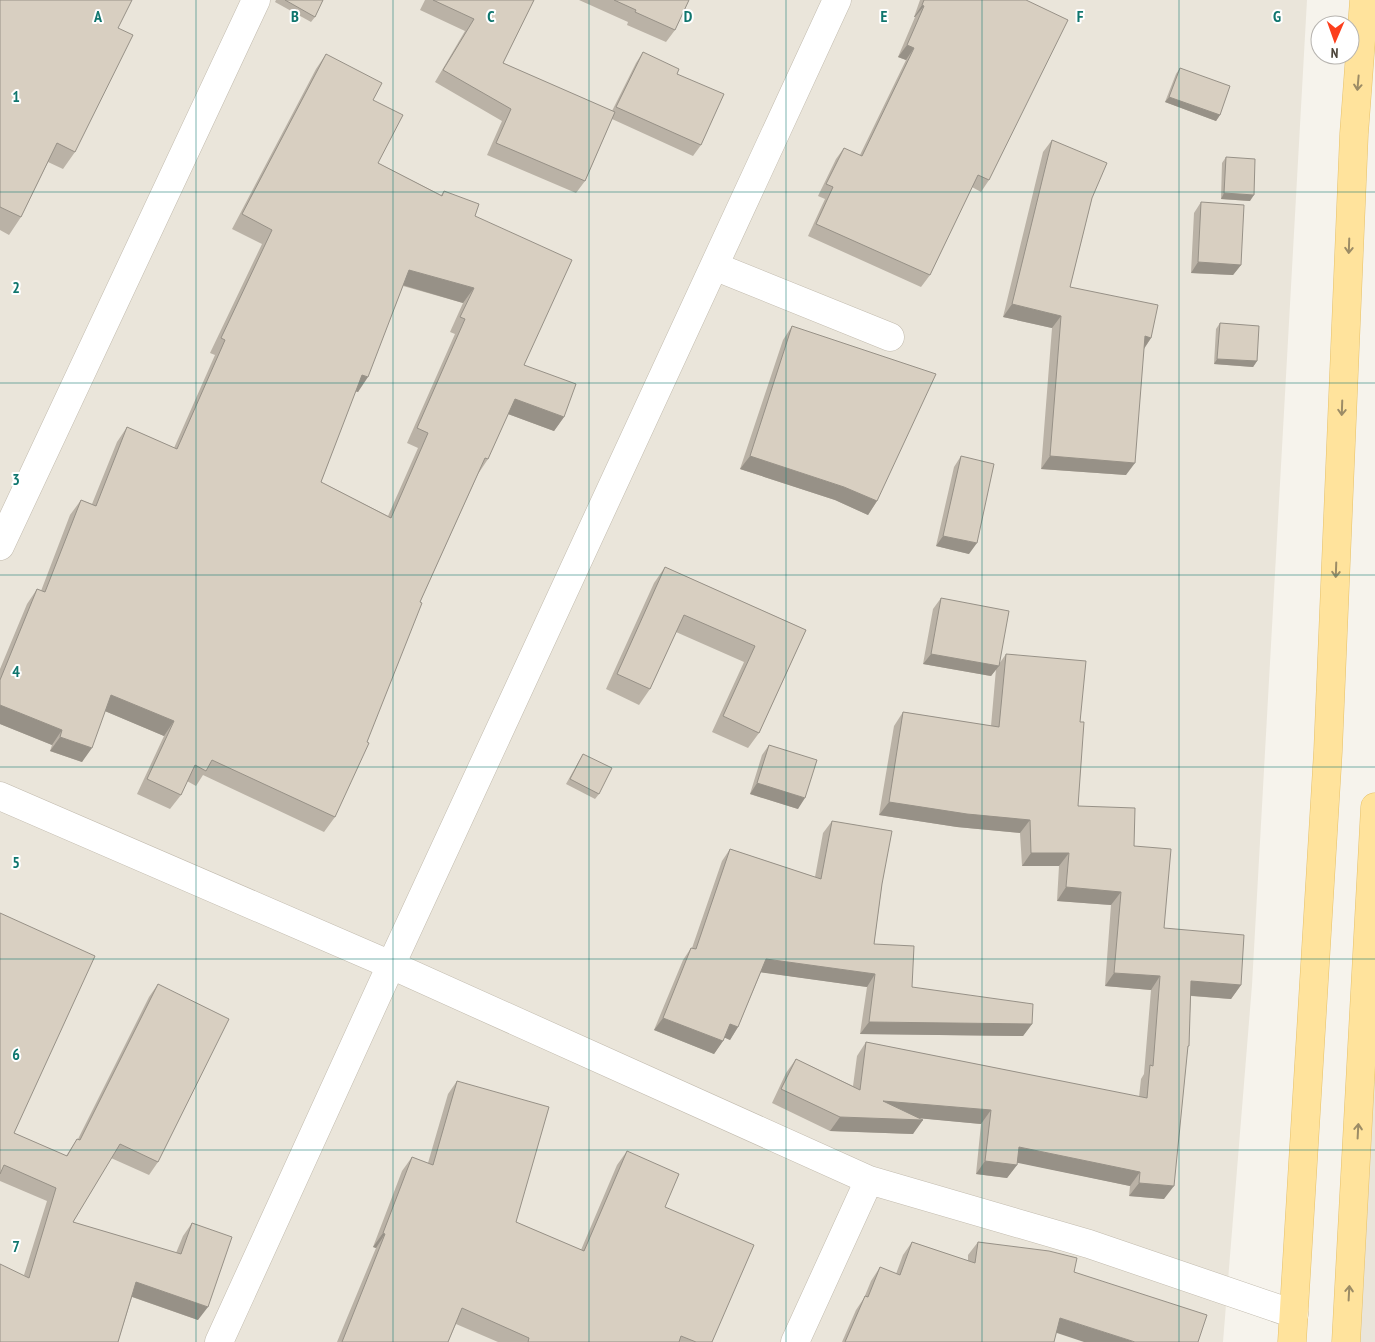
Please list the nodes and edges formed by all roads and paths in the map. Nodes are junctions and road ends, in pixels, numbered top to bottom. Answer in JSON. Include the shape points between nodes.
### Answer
{"nodes":[{"id":1,"x":256,"y":0,"type":"edge"},
{"id":2,"x":837,"y":0,"type":"edge"},
{"id":3,"x":1364,"y":0,"type":"edge"},
{"id":4,"x":714,"y":266,"type":"junction"},
{"id":5,"x":890,"y":337,"type":"dead end"},
{"id":6,"x":0,"y":546,"type":"edge"},
{"id":7,"x":0,"y":796,"type":"edge"},
{"id":8,"x":1375,"y":807,"type":"edge"},
{"id":9,"x":391,"y":965,"type":"junction"},
{"id":10,"x":869,"y":1180,"type":"junction"},
{"id":11,"x":1294,"y":1314,"type":"junction"},
{"id":12,"x":219,"y":1342,"type":"edge"},
{"id":13,"x":795,"y":1342,"type":"edge"},
{"id":14,"x":1292,"y":1342,"type":"edge"},
{"id":15,"x":1346,"y":1342,"type":"edge"}],
"edges":[{"from":1,"to":6,"type":"street"},
{"from":2,"to":4,"type":"street"},
{"from":3,"to":11,"type":"main road","one_way":true,"via":[[1354,134],[1328,752]]},
{"from":4,"to":5,"type":"street"},
{"from":4,"to":9,"type":"street"},
{"from":7,"to":9,"type":"street"},
{"from":15,"to":8,"type":"main road","one_way":true},
{"from":9,"to":10,"type":"street"},
{"from":9,"to":12,"type":"street"},
{"from":10,"to":11,"type":"street","via":[[1089,1244]]},
{"from":10,"to":13,"type":"street"},
{"from":11,"to":14,"type":"main road"}]}
